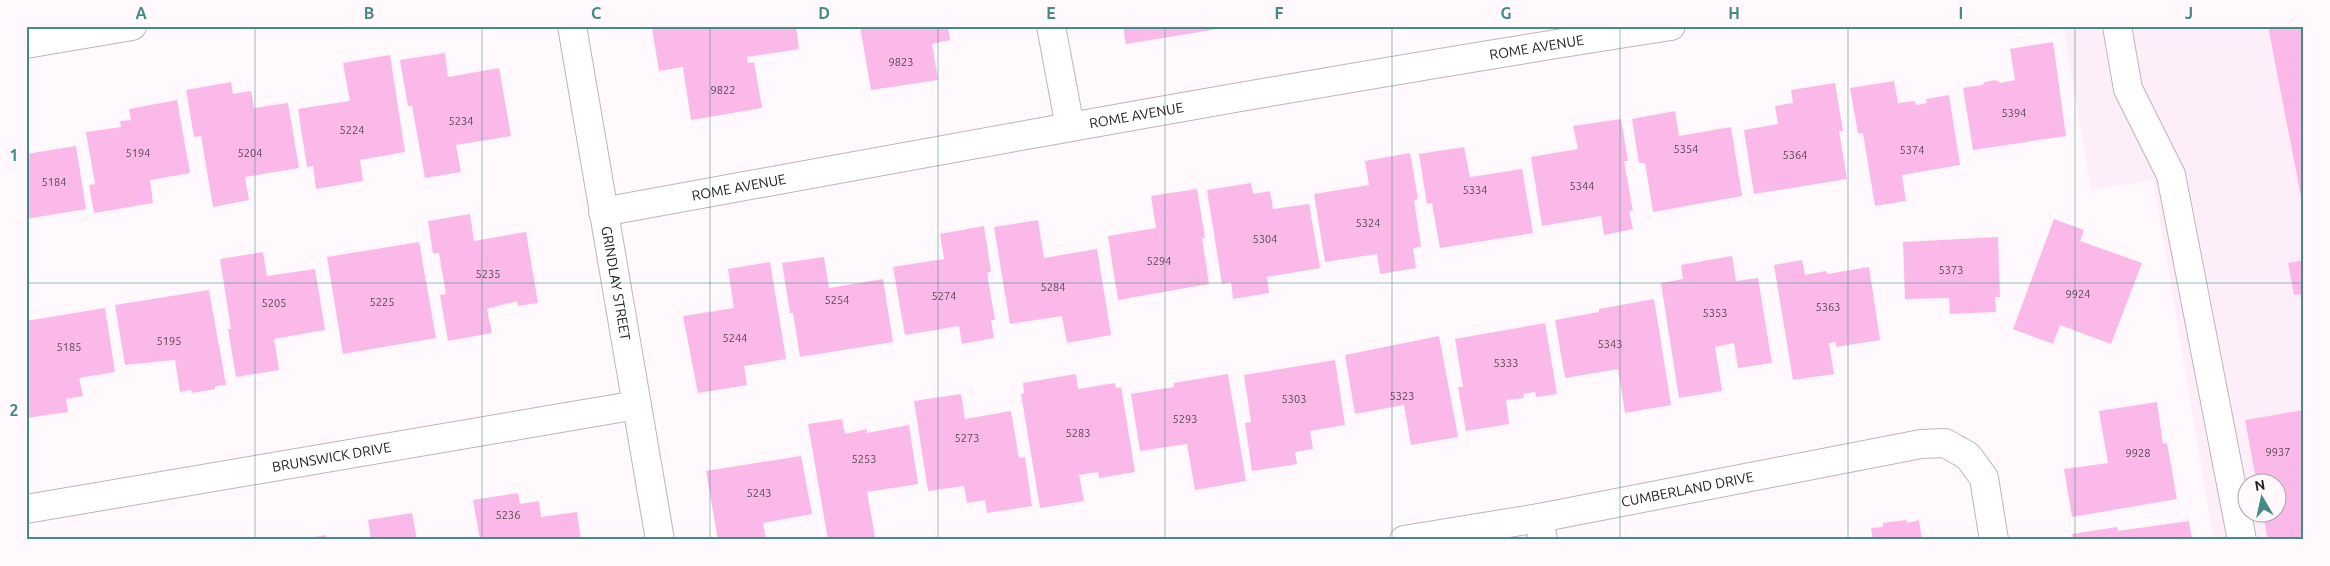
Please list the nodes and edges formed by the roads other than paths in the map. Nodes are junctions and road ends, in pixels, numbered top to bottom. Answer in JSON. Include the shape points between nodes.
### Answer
{"nodes":[{"id":1,"x":132,"y":26,"type":"edge"},
{"id":2,"x":572,"y":26,"type":"edge"},
{"id":3,"x":1052,"y":26,"type":"edge"},
{"id":4,"x":1671,"y":26,"type":"edge"},
{"id":5,"x":2117,"y":26,"type":"edge"},
{"id":6,"x":1516,"y":38,"type":"edge"},
{"id":7,"x":26,"y":44,"type":"edge"},
{"id":8,"x":1070,"y":127,"type":"junction"},
{"id":9,"x":604,"y":212,"type":"junction"},
{"id":10,"x":637,"y":405,"type":"junction"},
{"id":11,"x":26,"y":509,"type":"edge"},
{"id":12,"x":1541,"y":529,"type":"edge"},
{"id":13,"x":660,"y":540,"type":"edge"},
{"id":14,"x":1404,"y":540,"type":"edge"},
{"id":15,"x":1994,"y":540,"type":"edge"},
{"id":16,"x":2242,"y":540,"type":"edge"}],
"edges":[{"from":1,"to":7,"type":"street"},
{"from":2,"to":9,"type":"street","name":"GRINDLAY STREET"},
{"from":3,"to":8,"type":"street"},
{"from":4,"to":6,"type":"street","name":"ROME AVENUE"},
{"from":5,"to":16,"type":"street","via":[[2128,89],[2171,174]]},
{"from":6,"to":8,"type":"street","name":"ROME AVENUE"},
{"from":8,"to":9,"type":"street","name":"ROME AVENUE"},
{"from":9,"to":10,"type":"street","name":"GRINDLAY STREET"},
{"from":10,"to":11,"type":"street","name":"BRUNSWICK DRIVE"},
{"from":10,"to":13,"type":"street","name":"GRINDLAY STREET"},
{"from":12,"to":14,"type":"street","name":"CUMBERLAND DRIVE"},
{"from":12,"to":15,"type":"street","name":"CUMBERLAND DRIVE","via":[[1922,444],[1945,443],[1968,456],[1984,478]]}]}
